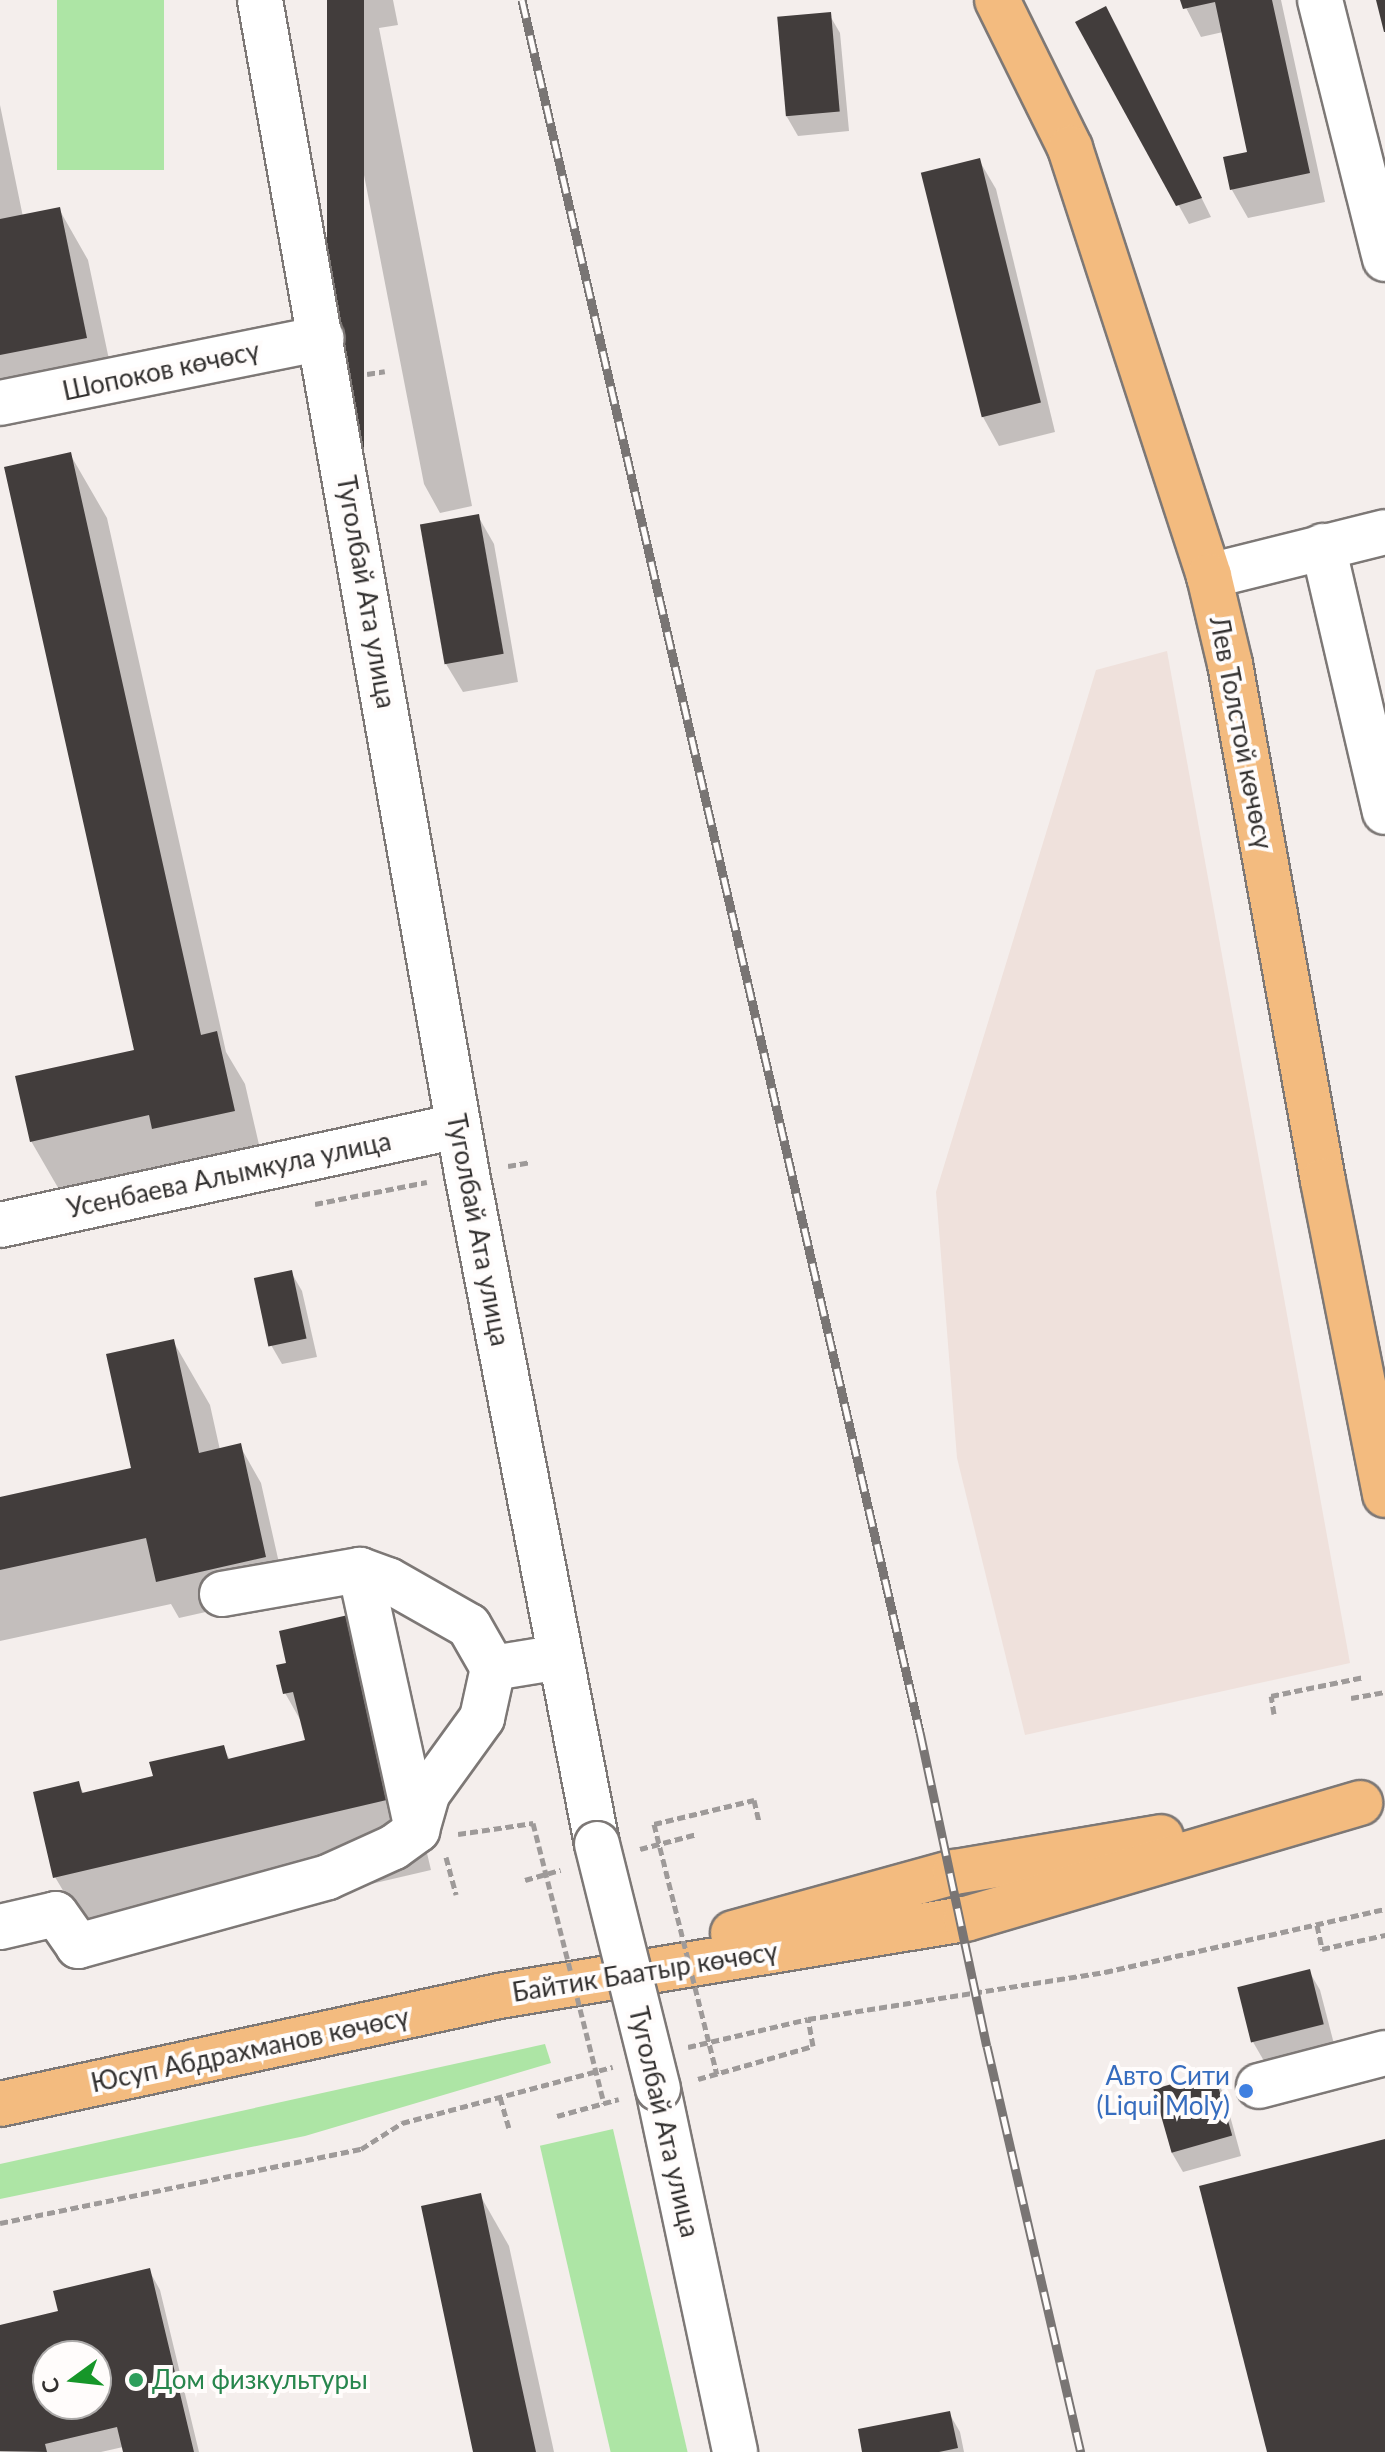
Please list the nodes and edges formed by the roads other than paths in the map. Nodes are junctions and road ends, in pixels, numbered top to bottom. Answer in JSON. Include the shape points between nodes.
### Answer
{"nodes":[{"id":1,"x":260,"y":0,"type":"edge"},
{"id":2,"x":997,"y":0,"type":"edge"},
{"id":3,"x":1320,"y":0,"type":"edge"},
{"id":4,"x":1385,"y":259,"type":"edge"},
{"id":5,"x":322,"y":338,"type":"junction"},
{"id":6,"x":0,"y":403,"type":"edge"},
{"id":7,"x":1385,"y":532,"type":"edge"},
{"id":8,"x":1323,"y":546,"type":"junction"},
{"id":9,"x":1209,"y":576,"type":"junction"},
{"id":10,"x":1385,"y":812,"type":"edge"},
{"id":11,"x":458,"y":1126,"type":"junction"},
{"id":12,"x":0,"y":1225,"type":"edge"},
{"id":13,"x":1385,"y":1495,"type":"edge"},
{"id":14,"x":360,"y":1570,"type":"junction"},
{"id":15,"x":222,"y":1594,"type":"dead end"},
{"id":16,"x":560,"y":1657,"type":"junction"},
{"id":17,"x":493,"y":1668,"type":"junction"},
{"id":18,"x":1372,"y":1801,"type":"edge"},
{"id":19,"x":439,"y":1839,"type":"junction"},
{"id":20,"x":0,"y":1927,"type":"edge"},
{"id":21,"x":499,"y":1996,"type":"joint"},
{"id":22,"x":1385,"y":2053,"type":"edge"},
{"id":23,"x":1259,"y":2086,"type":"dead end"},
{"id":24,"x":0,"y":2104,"type":"edge"},
{"id":25,"x":735,"y":2452,"type":"edge"}],
"edges":[{"from":1,"to":5,"type":"street","name":"Туголбай Ата улица"},
{"from":2,"to":9,"type":"main road","name":"Лев Толстой көчөсү","via":[[1070,148]]},
{"from":3,"to":4,"type":"street"},
{"from":5,"to":6,"type":"street","name":"Шопоков көчөсү"},
{"from":5,"to":11,"type":"street","name":"Туголбай Ата улица"},
{"from":7,"to":8,"type":"street"},
{"from":8,"to":9,"type":"street"},
{"from":8,"to":10,"type":"street"},
{"from":9,"to":13,"type":"main road","name":"Лев Толстой көчөсү","via":[[1230,664]]},
{"from":11,"to":12,"type":"street","name":"Усенбаева Алымкула улица"},
{"from":11,"to":16,"type":"street","name":"Туголбай Ата улица"},
{"from":14,"to":15,"type":"street"},
{"from":14,"to":17,"type":"street","via":[[469,1626]]},
{"from":14,"to":19,"type":"street"},
{"from":16,"to":17,"type":"street"},
{"from":16,"to":25,"type":"street","name":"Туголбай Ата улица","bridge":true,"via":[[597,1844],[658,2089]]},
{"from":17,"to":19,"type":"street","via":[[482,1718],[427,1794]]},
{"from":18,"to":21,"type":"main road","name":"Байтик Баатыр көчөсү","via":[[966,1919]]},
{"from":19,"to":20,"type":"street","via":[[394,1847],[328,1877],[78,1946],[56,1914]]},
{"from":21,"to":24,"type":"main road","name":"Юсуп Абдрахманов көчөсү"},
{"from":22,"to":23,"type":"street"}]}
